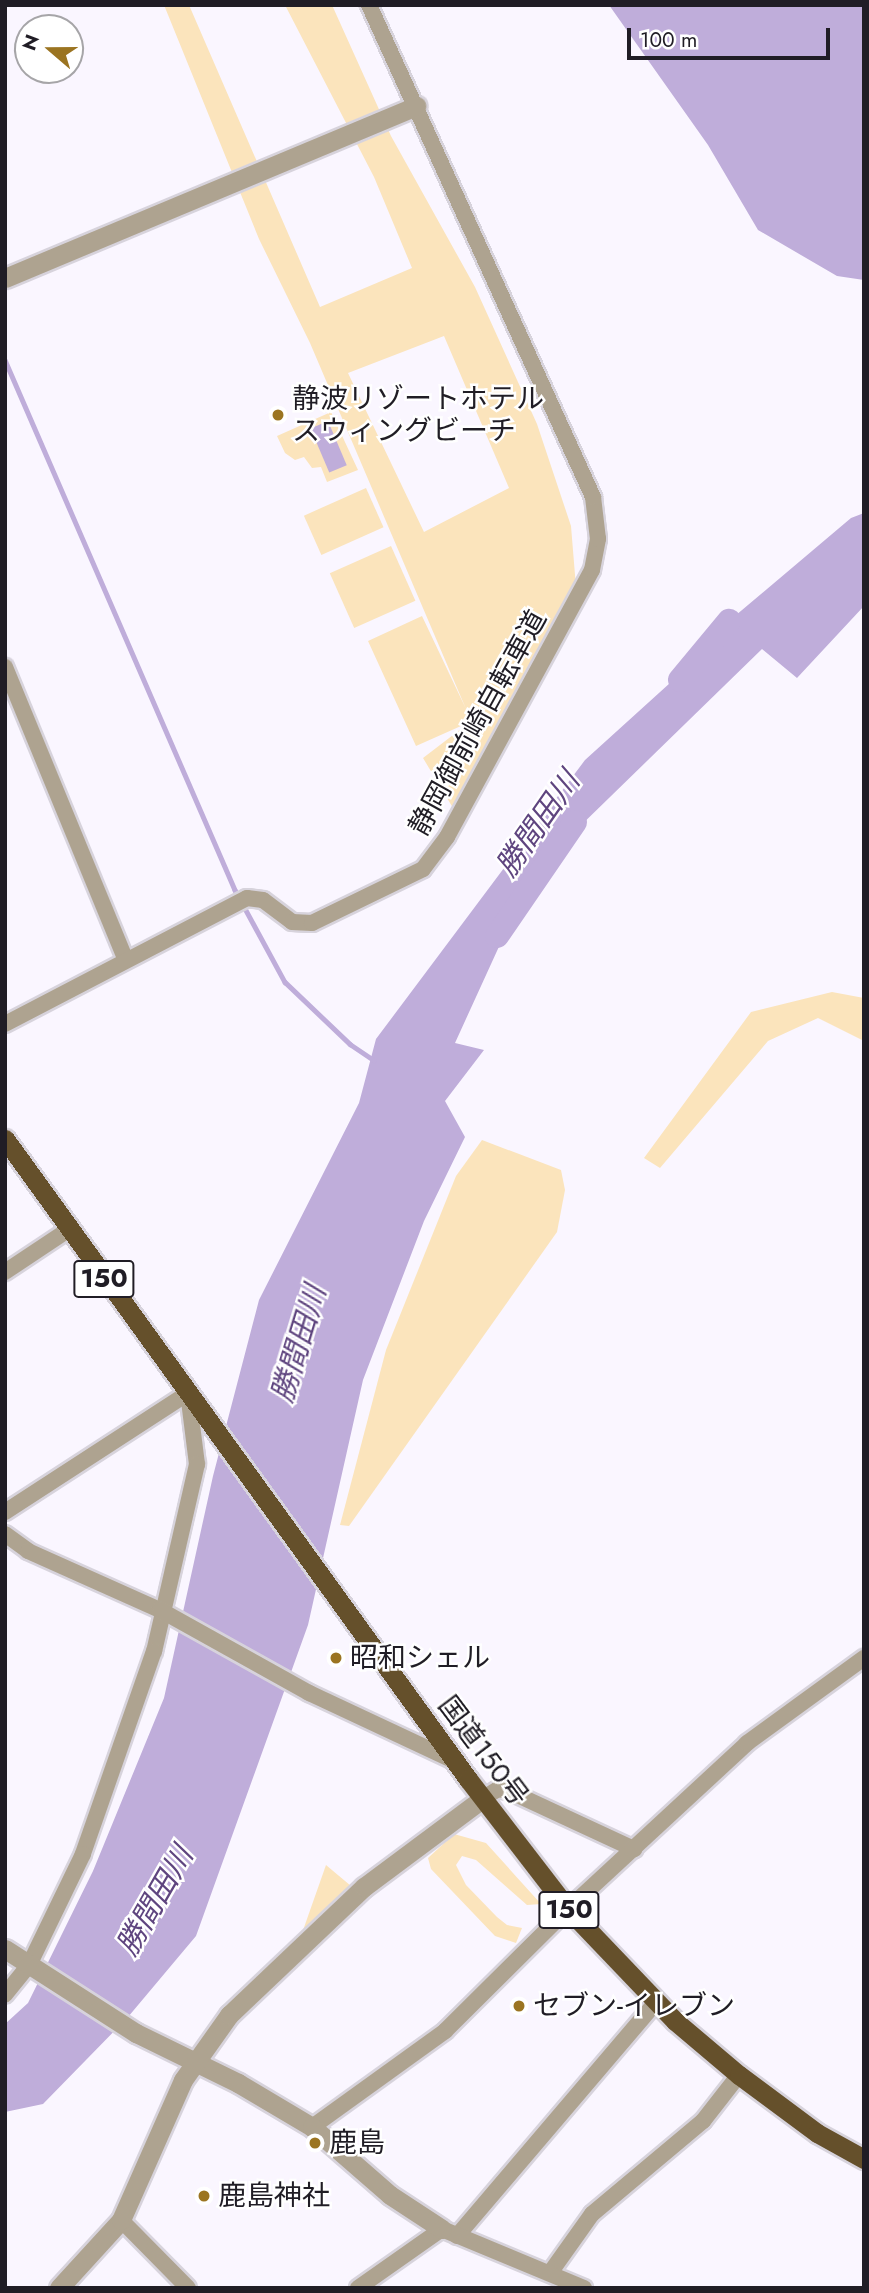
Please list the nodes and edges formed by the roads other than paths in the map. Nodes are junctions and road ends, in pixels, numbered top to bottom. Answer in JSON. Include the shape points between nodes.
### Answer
{"nodes":[{"id":1,"x":369,"y":5,"type":"edge"},
{"id":2,"x":416,"y":106,"type":"junction"},
{"id":3,"x":5,"y":278,"type":"edge"},
{"id":4,"x":5,"y":667,"type":"edge"},
{"id":5,"x":125,"y":958,"type":"junction"},
{"id":6,"x":5,"y":1024,"type":"edge"},
{"id":7,"x":5,"y":1139,"type":"edge"},
{"id":8,"x":68,"y":1230,"type":"junction"},
{"id":9,"x":5,"y":1272,"type":"edge"},
{"id":10,"x":188,"y":1393,"type":"junction"},
{"id":11,"x":5,"y":1512,"type":"edge"},
{"id":12,"x":5,"y":1534,"type":"edge"},
{"id":13,"x":167,"y":1613,"type":"junction"},
{"id":14,"x":864,"y":1658,"type":"edge"},
{"id":15,"x":456,"y":1762,"type":"junction"},
{"id":16,"x":482,"y":1799,"type":"junction"},
{"id":17,"x":634,"y":1849,"type":"junction"},
{"id":18,"x":568,"y":1909,"type":"junction"},
{"id":19,"x":5,"y":1949,"type":"edge"},
{"id":20,"x":32,"y":1967,"type":"junction"},
{"id":21,"x":5,"y":1995,"type":"edge"},
{"id":22,"x":656,"y":2002,"type":"junction"},
{"id":23,"x":194,"y":2062,"type":"junction"},
{"id":24,"x":739,"y":2076,"type":"junction"},
{"id":25,"x":312,"y":2127,"type":"junction"},
{"id":26,"x":864,"y":2159,"type":"edge"},
{"id":27,"x":121,"y":2220,"type":"junction"},
{"id":28,"x":449,"y":2232,"type":"junction"},
{"id":29,"x":550,"y":2273,"type":"junction"},
{"id":30,"x":59,"y":2288,"type":"edge"},
{"id":31,"x":188,"y":2288,"type":"edge"},
{"id":32,"x":358,"y":2288,"type":"edge"},
{"id":33,"x":584,"y":2288,"type":"edge"}],
"edges":[{"from":1,"to":2,"type":"street","name":"静岡御前崎自転車道"},
{"from":2,"to":3,"type":"street"},
{"from":2,"to":5,"type":"street","name":"静岡御前崎自転車道","via":[[534,360],[596,508],[597,549],[583,589],[447,837],[423,869],[312,923],[292,922],[263,900],[239,901]]},
{"from":4,"to":5,"type":"street"},
{"from":5,"to":6,"type":"street","name":"静岡御前崎自転車道"},
{"from":7,"to":8,"type":"highway","name":"国道150号","number":"150"},
{"from":8,"to":9,"type":"street"},
{"from":8,"to":10,"type":"highway","name":"国道150号","number":"150"},
{"from":10,"to":11,"type":"street"},
{"from":10,"to":13,"type":"street","via":[[197,1464]]},
{"from":10,"to":15,"type":"highway","name":"国道150号","number":"150"},
{"from":12,"to":13,"type":"street","via":[[28,1551]]},
{"from":13,"to":15,"type":"street","via":[[309,1693]]},
{"from":13,"to":20,"type":"street","via":[[103,1803]]},
{"from":14,"to":17,"type":"street","via":[[747,1743]]},
{"from":15,"to":16,"type":"highway","name":"国道150号","number":"150"},
{"from":16,"to":17,"type":"street","via":[[498,1790],[511,1792]]},
{"from":16,"to":18,"type":"highway","name":"国道150号","number":"150"},
{"from":16,"to":23,"type":"street","via":[[364,1887],[229,2015]]},
{"from":17,"to":18,"type":"street"},
{"from":18,"to":22,"type":"highway","name":"国道150号","number":"150"},
{"from":18,"to":25,"type":"street","via":[[445,2031]]},
{"from":19,"to":20,"type":"street"},
{"from":20,"to":21,"type":"street"},
{"from":20,"to":23,"type":"street","via":[[128,2028]]},
{"from":22,"to":24,"type":"highway","name":"国道150号","number":"150"},
{"from":22,"to":28,"type":"street"},
{"from":23,"to":25,"type":"street"},
{"from":23,"to":27,"type":"street"},
{"from":24,"to":26,"type":"highway","name":"国道150号","number":"150","via":[[817,2133]]},
{"from":24,"to":29,"type":"street","via":[[703,2121],[592,2214]]},
{"from":25,"to":28,"type":"street","via":[[390,2195]]},
{"from":27,"to":30,"type":"street"},
{"from":27,"to":31,"type":"street"},
{"from":28,"to":29,"type":"street"},
{"from":28,"to":32,"type":"street"},
{"from":29,"to":33,"type":"street"}]}
